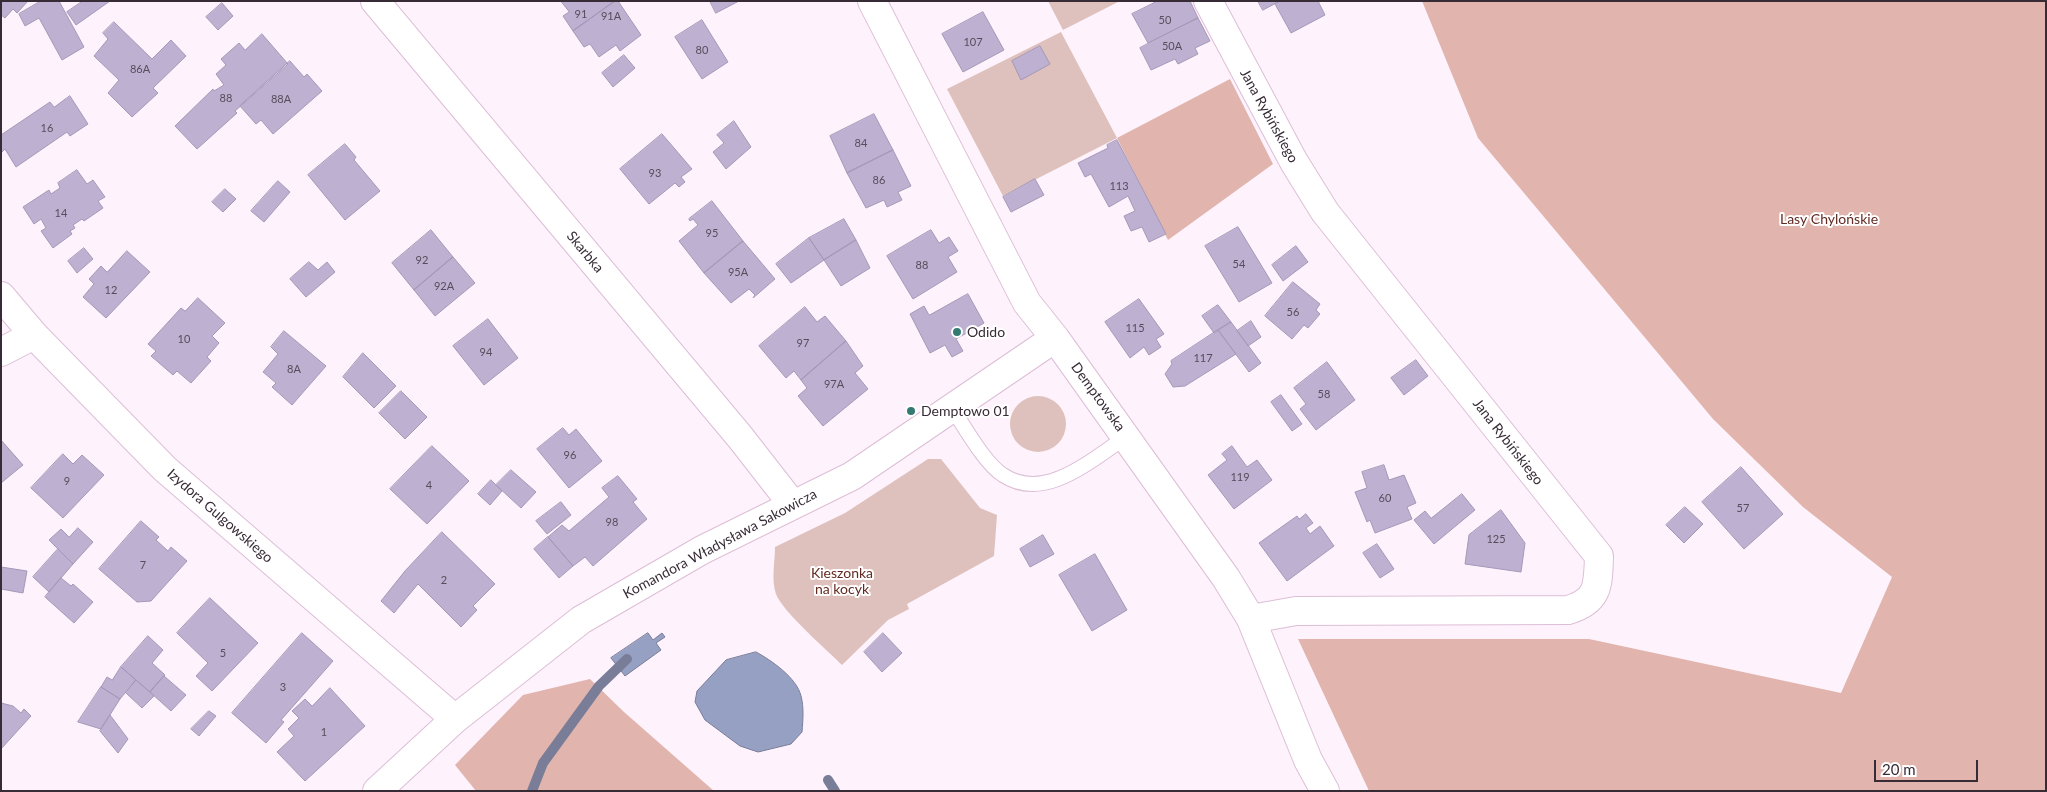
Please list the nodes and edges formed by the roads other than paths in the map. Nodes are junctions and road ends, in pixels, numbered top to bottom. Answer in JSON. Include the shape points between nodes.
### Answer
{"nodes":[{"id":1,"x":375,"y":1,"type":"edge"},
{"id":2,"x":872,"y":1,"type":"edge"},
{"id":3,"x":1208,"y":1,"type":"edge"},
{"id":4,"x":1,"y":296,"type":"edge"},
{"id":5,"x":34,"y":335,"type":"junction"},
{"id":6,"x":1055,"y":338,"type":"junction"},
{"id":7,"x":1,"y":352,"type":"edge"},
{"id":8,"x":952,"y":408,"type":"junction"},
{"id":9,"x":1126,"y":437,"type":"junction"},
{"id":10,"x":793,"y":505,"type":"junction"},
{"id":11,"x":1250,"y":619,"type":"junction"},
{"id":12,"x":455,"y":719,"type":"junction"},
{"id":13,"x":377,"y":791,"type":"edge"},
{"id":14,"x":1325,"y":791,"type":"edge"}],
"edges":[{"from":1,"to":10,"type":"street","name":"Skarbka"},
{"from":2,"to":6,"type":"street","name":"Demptowska","via":[[1027,303]]},
{"from":3,"to":11,"type":"street","name":"Jana Rybińskiego","via":[[1294,162],[1325,212],[1599,556],[1598,584],[1592,596],[1582,606],[1568,610],[1296,611]]},
{"from":4,"to":5,"type":"street","name":"Izydora Gulgowskiego"},
{"from":5,"to":7,"type":"street"},
{"from":5,"to":12,"type":"street","name":"Izydora Gulgowskiego","via":[[165,469]]},
{"from":6,"to":8,"type":"street","name":"Komandora Władysława Sakowicza"},
{"from":6,"to":9,"type":"street","name":"Demptowska"},
{"from":8,"to":9,"type":"lane","via":[[996,469],[1021,483],[1044,484],[1064,477]]},
{"from":8,"to":10,"type":"street","name":"Komandora Władysława Sakowicza","via":[[852,476]]},
{"from":9,"to":11,"type":"street","name":"Demptowska","via":[[1226,578]]},
{"from":10,"to":12,"type":"street","name":"Komandora Władysława Sakowicza","via":[[702,550],[582,620]]},
{"from":11,"to":14,"type":"street","name":"Demptowska","via":[[1308,760]]},
{"from":12,"to":13,"type":"street","name":"Komandora Władysława Sakowicza"}]}
